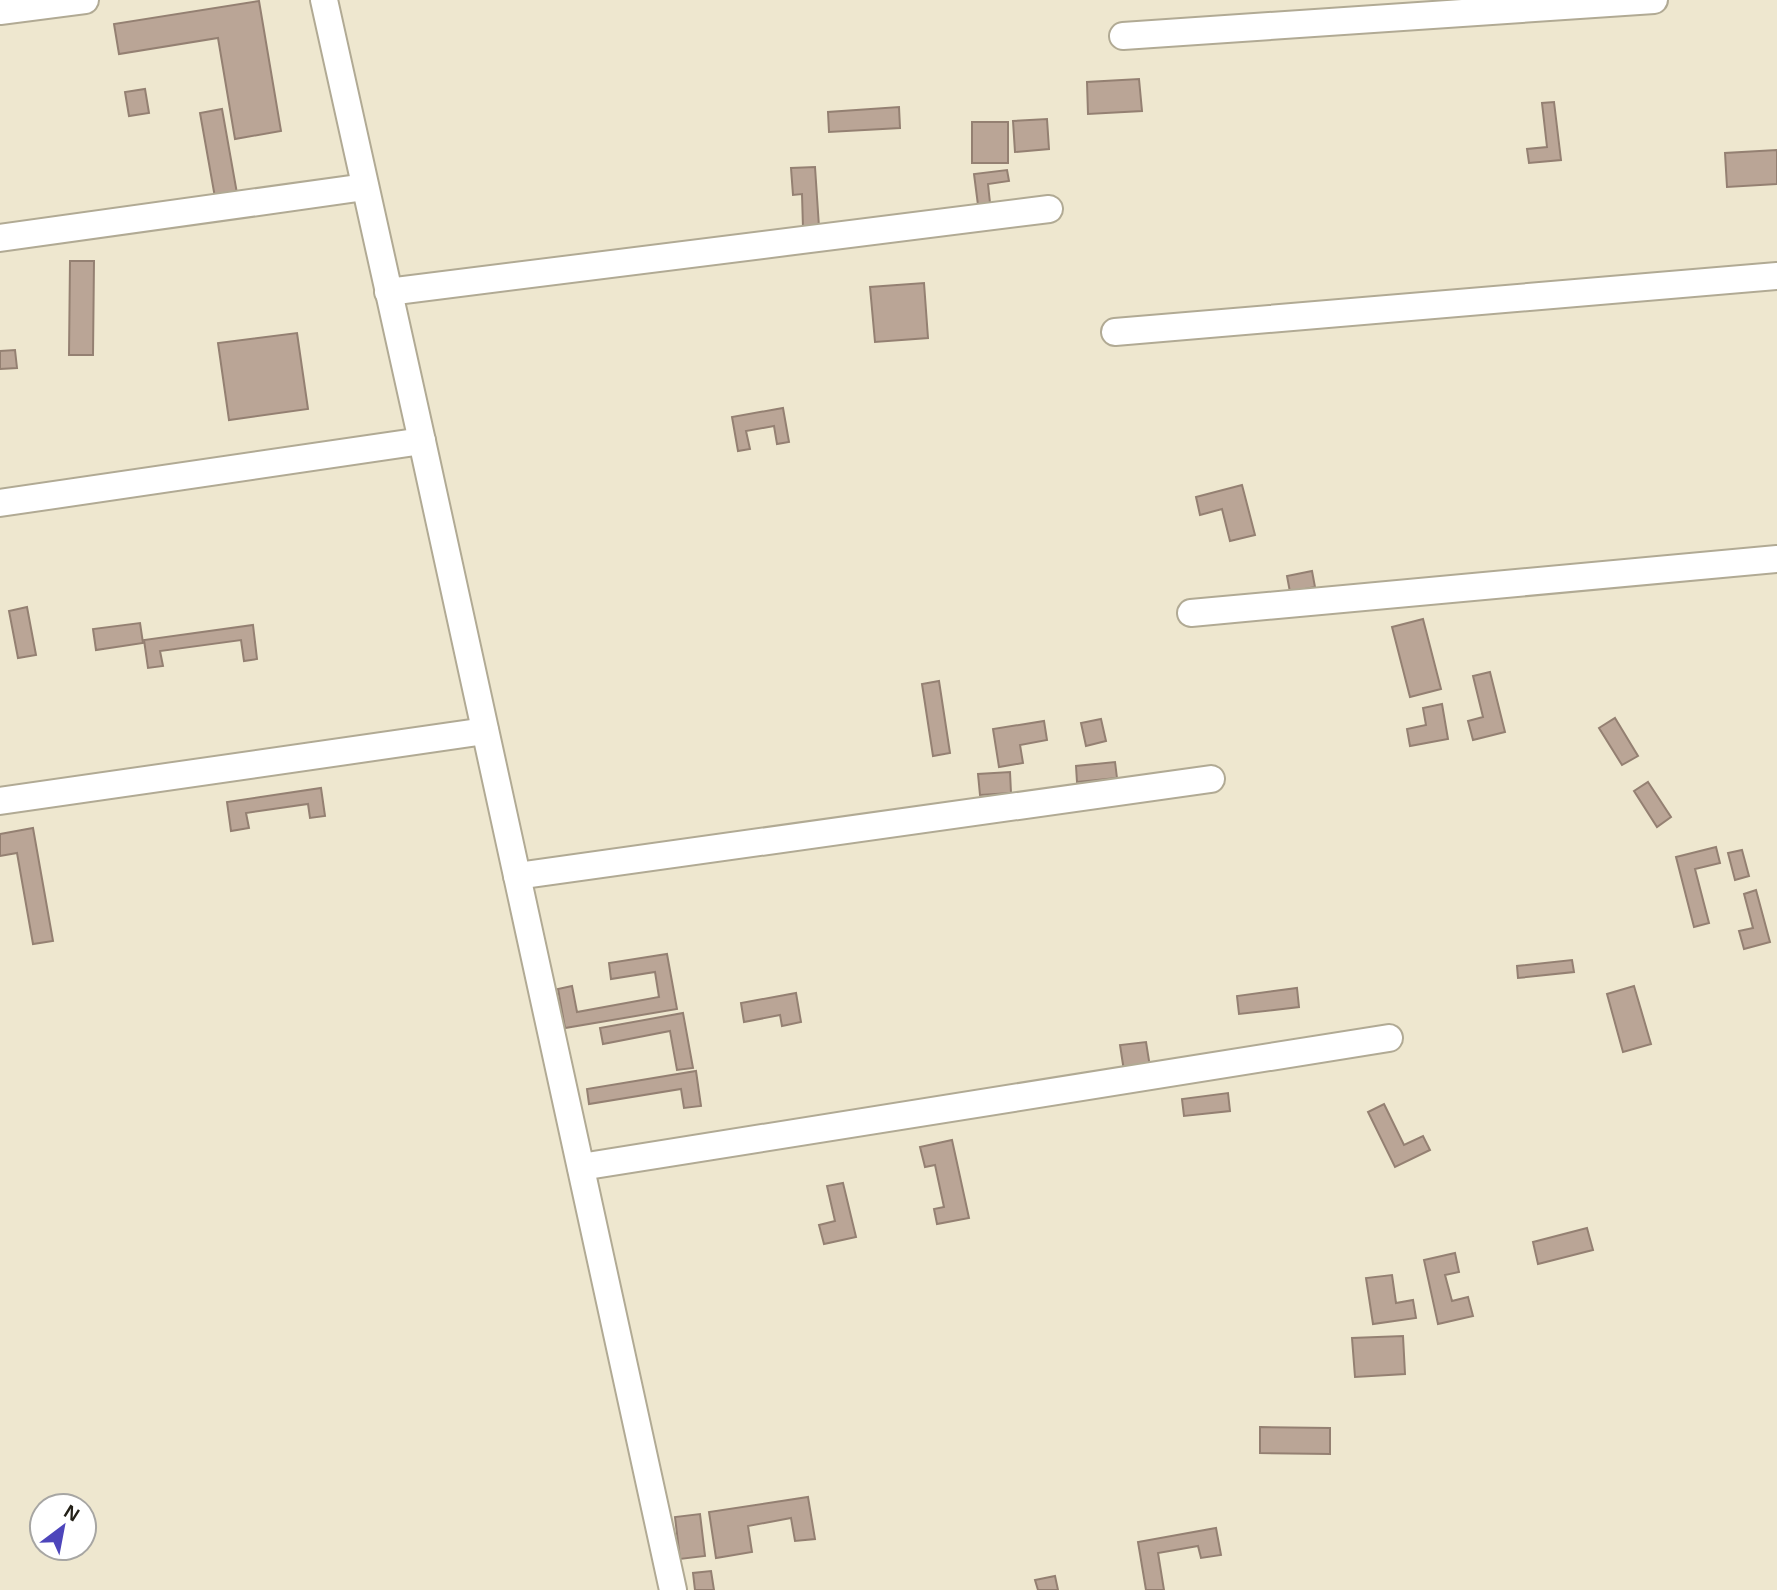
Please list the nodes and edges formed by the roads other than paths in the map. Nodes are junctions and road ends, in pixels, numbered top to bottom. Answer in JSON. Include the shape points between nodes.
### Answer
{"nodes":[{"id":1,"x":85,"y":0,"type":"edge"},
{"id":2,"x":324,"y":0,"type":"edge"},
{"id":3,"x":1654,"y":0,"type":"edge"},
{"id":4,"x":0,"y":11,"type":"edge"},
{"id":5,"x":1123,"y":36,"type":"dead end"},
{"id":6,"x":365,"y":187,"type":"junction"},
{"id":7,"x":1049,"y":209,"type":"dead end"},
{"id":8,"x":0,"y":238,"type":"edge"},
{"id":9,"x":1777,"y":276,"type":"edge"},
{"id":10,"x":388,"y":292,"type":"junction"},
{"id":11,"x":1115,"y":332,"type":"dead end"},
{"id":12,"x":422,"y":441,"type":"junction"},
{"id":13,"x":0,"y":503,"type":"edge"},
{"id":14,"x":1777,"y":559,"type":"edge"},
{"id":15,"x":1191,"y":614,"type":"dead end"},
{"id":16,"x":485,"y":731,"type":"junction"},
{"id":17,"x":1211,"y":779,"type":"dead end"},
{"id":18,"x":0,"y":801,"type":"edge"},
{"id":19,"x":517,"y":876,"type":"junction"},
{"id":20,"x":1390,"y":1038,"type":"dead end"},
{"id":21,"x":580,"y":1167,"type":"junction"},
{"id":22,"x":673,"y":1590,"type":"edge"}],
"edges":[{"from":1,"to":4,"type":"street"},
{"from":2,"to":6,"type":"street"},
{"from":3,"to":5,"type":"street"},
{"from":6,"to":8,"type":"street"},
{"from":6,"to":10,"type":"street"},
{"from":7,"to":10,"type":"street"},
{"from":9,"to":11,"type":"street"},
{"from":10,"to":12,"type":"street"},
{"from":12,"to":13,"type":"street"},
{"from":12,"to":16,"type":"street"},
{"from":14,"to":15,"type":"street"},
{"from":16,"to":18,"type":"street"},
{"from":16,"to":19,"type":"street"},
{"from":17,"to":19,"type":"street"},
{"from":19,"to":21,"type":"street"},
{"from":20,"to":21,"type":"street"},
{"from":21,"to":22,"type":"street"}]}
